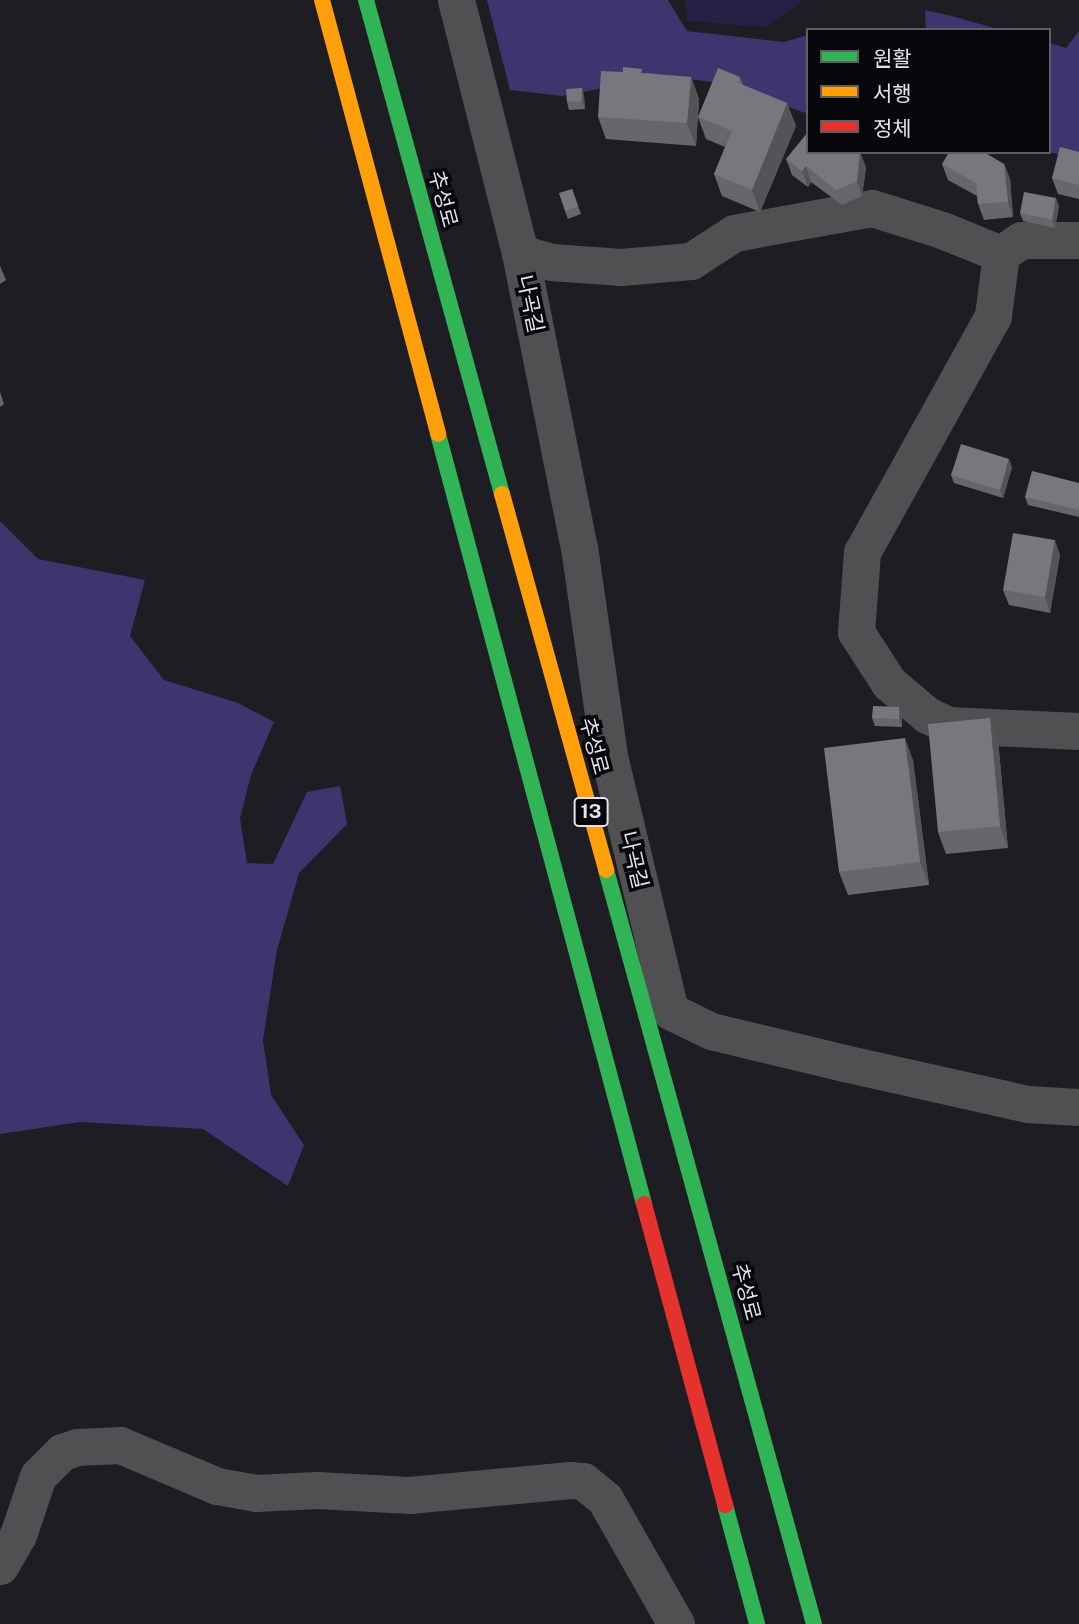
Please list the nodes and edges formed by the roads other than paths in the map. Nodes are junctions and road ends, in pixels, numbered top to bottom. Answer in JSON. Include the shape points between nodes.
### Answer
{"nodes":[{"id":1,"x":322,"y":0,"type":"edge"},
{"id":2,"x":366,"y":0,"type":"edge"},
{"id":3,"x":456,"y":0,"type":"edge"},
{"id":4,"x":1079,"y":240,"type":"edge"},
{"id":5,"x":520,"y":253,"type":"junction"},
{"id":6,"x":1001,"y":254,"type":"junction"},
{"id":7,"x":1079,"y":731,"type":"edge"},
{"id":8,"x":1079,"y":1107,"type":"edge"},
{"id":9,"x":0,"y":1566,"type":"edge"},
{"id":10,"x":676,"y":1624,"type":"edge"},
{"id":11,"x":757,"y":1624,"type":"edge"},
{"id":12,"x":814,"y":1624,"type":"edge"}],
"edges":[{"from":1,"to":11,"type":"main road","number":"13"},
{"from":2,"to":12,"type":"main road","name":"추성로","number":"13"},
{"from":3,"to":5,"type":"street","name":"나곡길"},
{"from":4,"to":6,"type":"street","via":[[1021,240]]},
{"from":5,"to":6,"type":"street","name":"나곡길","via":[[551,261],[621,267],[691,261],[734,233],[872,208]]},
{"from":5,"to":8,"type":"street","name":"나곡길","via":[[579,547],[609,755],[670,1011],[711,1031],[844,1063],[1028,1104]]},
{"from":6,"to":7,"type":"street","via":[[993,316],[862,552],[856,632],[889,683],[927,715],[948,725]]},
{"from":9,"to":10,"type":"street","via":[[18,1535],[38,1476],[62,1452],[77,1447],[120,1445],[217,1486],[256,1493],[317,1490],[409,1496],[583,1481],[605,1499]]}]}
